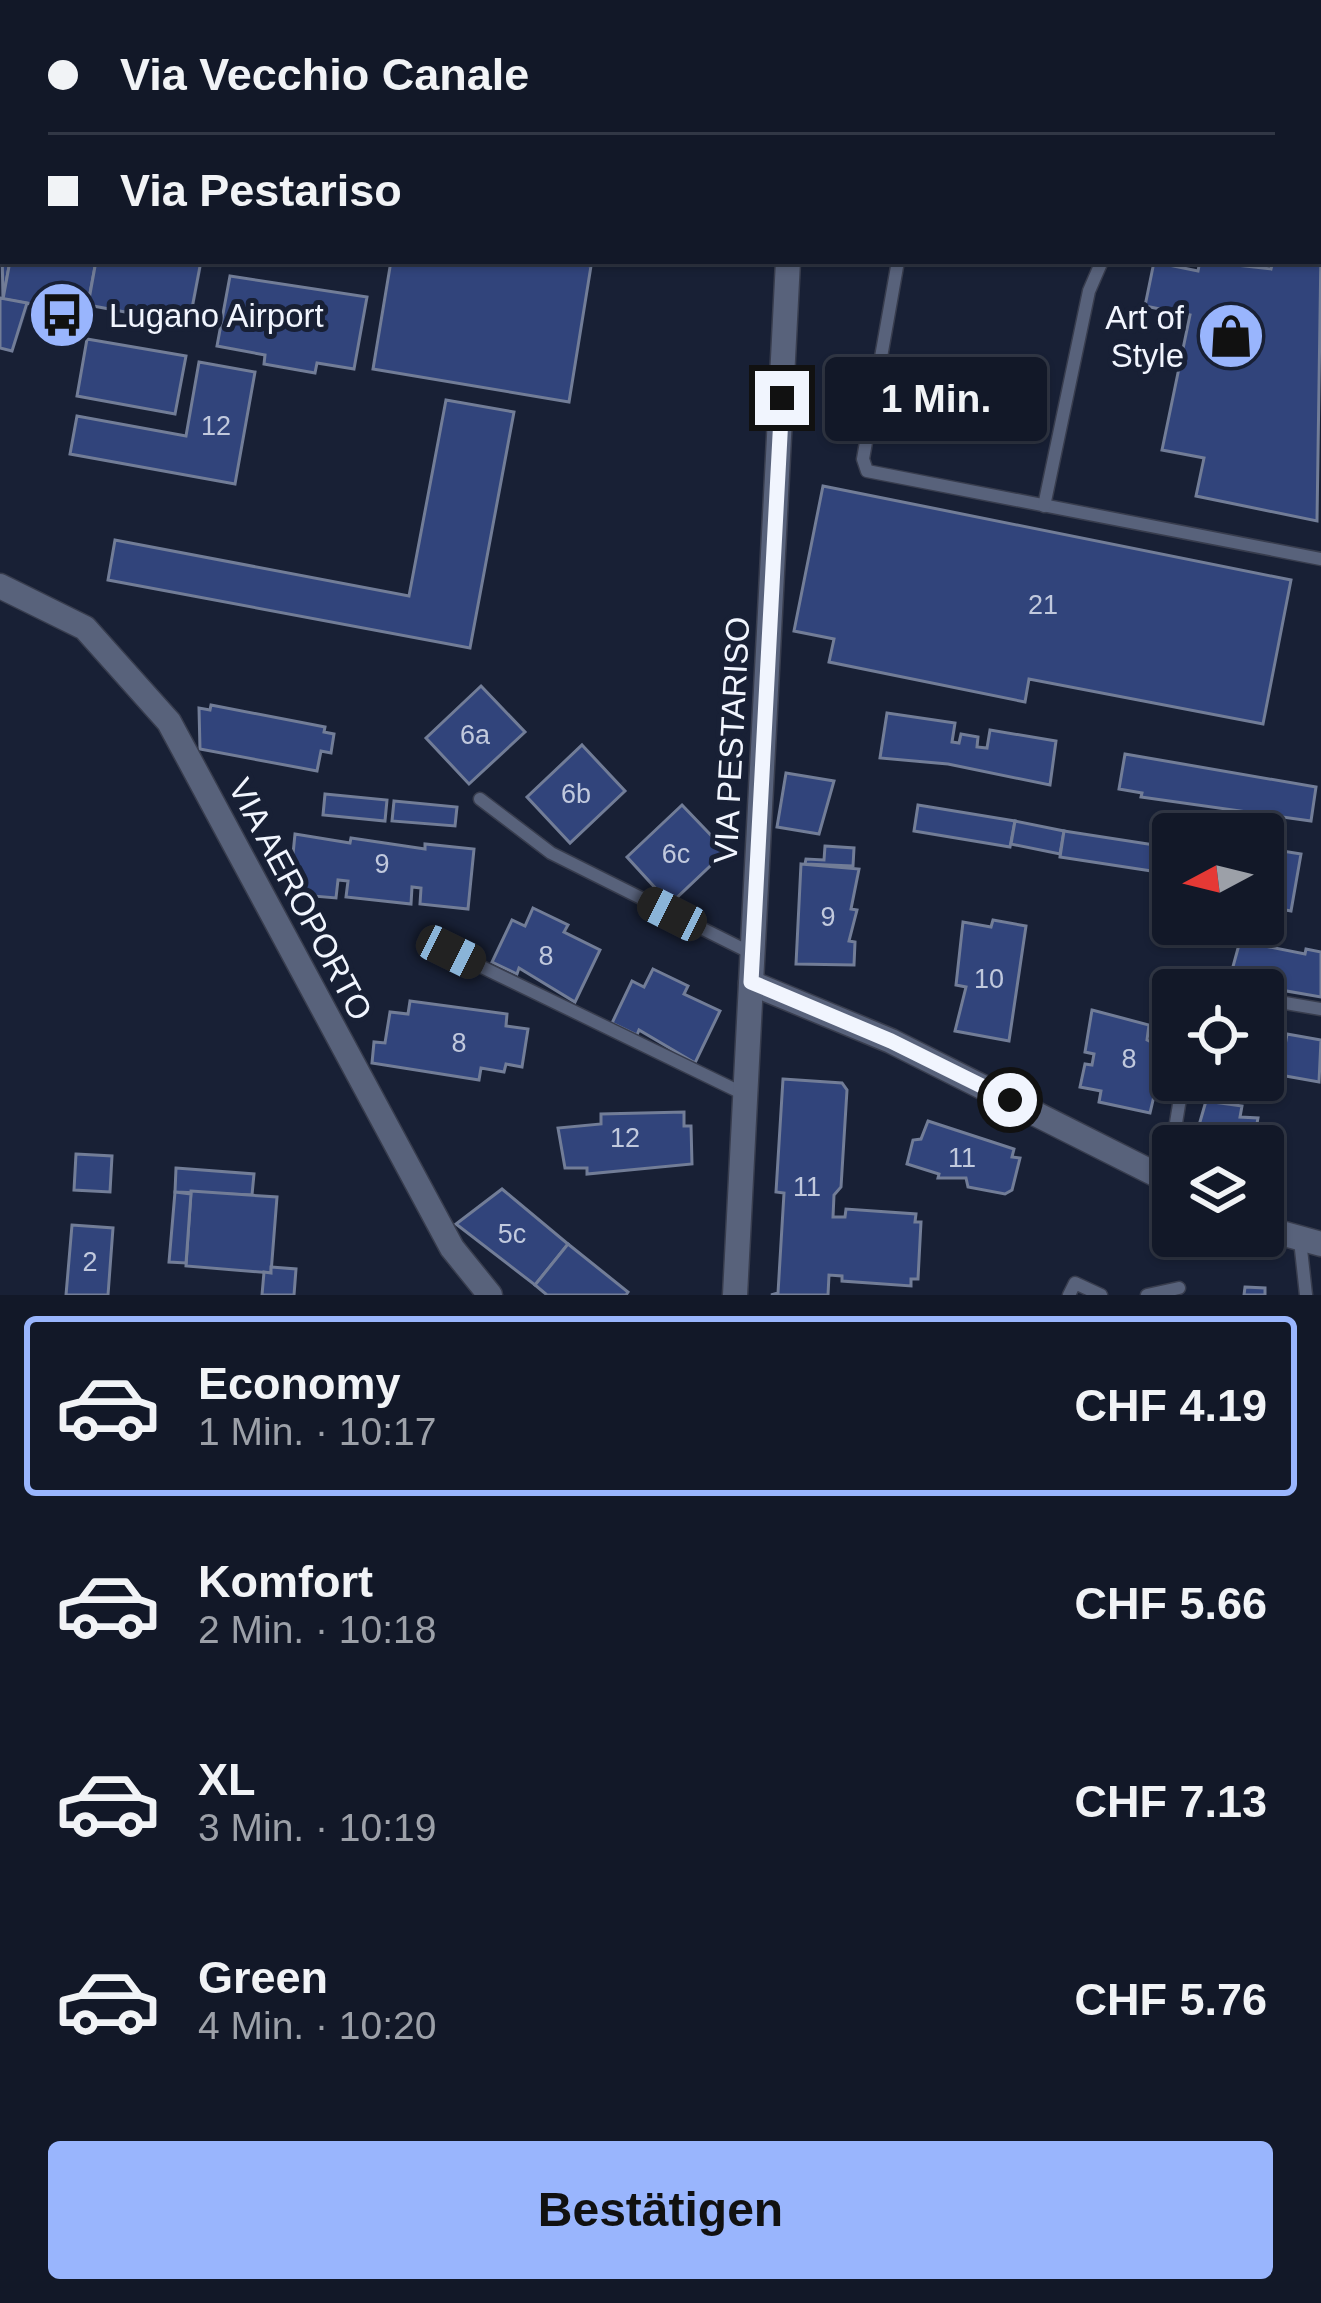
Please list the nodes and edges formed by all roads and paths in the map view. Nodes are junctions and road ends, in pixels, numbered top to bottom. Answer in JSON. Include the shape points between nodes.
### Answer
{"nodes":[{"id":1,"x":788,"y":264,"type":"edge"},
{"id":2,"x":898,"y":264,"type":"edge"},
{"id":3,"x":1101,"y":264,"type":"edge"},
{"id":4,"x":1045,"y":506,"type":"junction"},
{"id":5,"x":1321,"y":559,"type":"edge"},
{"id":6,"x":0,"y":586,"type":"edge"},
{"id":7,"x":480,"y":799,"type":"dead end"},
{"id":8,"x":451,"y":952,"type":"dead end"},
{"id":9,"x":753,"y":954,"type":"junction"},
{"id":10,"x":751,"y":982,"type":"junction"},
{"id":11,"x":1284,"y":1003,"type":"edge"},
{"id":12,"x":1321,"y":1009,"type":"edge"},
{"id":13,"x":746,"y":1094,"type":"junction"},
{"id":14,"x":1152,"y":1172,"type":"edge"},
{"id":15,"x":1310,"y":1242,"type":"edge"},
{"id":16,"x":1179,"y":1288,"type":"dead end"},
{"id":17,"x":490,"y":1295,"type":"edge"},
{"id":18,"x":735,"y":1295,"type":"edge"},
{"id":19,"x":1069,"y":1295,"type":"edge"},
{"id":20,"x":1101,"y":1295,"type":"edge"},
{"id":21,"x":1147,"y":1295,"type":"edge"},
{"id":22,"x":1306,"y":1295,"type":"edge"}],
"edges":[{"from":1,"to":9,"type":"street","name":"VIA PESTARISO"},
{"from":2,"to":4,"type":"lane","via":[[864,467]]},
{"from":3,"to":4,"type":"lane"},
{"from":4,"to":5,"type":"lane"},
{"from":6,"to":17,"type":"street","name":"VIA AEROPORTO","via":[[85,628],[169,722],[452,1248]]},
{"from":7,"to":9,"type":"lane","via":[[551,854]]},
{"from":8,"to":13,"type":"lane"},
{"from":9,"to":10,"type":"street","name":"VIA PESTARISO"},
{"from":10,"to":13,"type":"street","name":"VIA PESTARISO"},
{"from":10,"to":14,"type":"street","via":[[891,1041]]},
{"from":11,"to":12,"type":"lane"},
{"from":13,"to":18,"type":"street","name":"VIA PESTARISO"},
{"from":15,"to":22,"type":"lane"},
{"from":16,"to":21,"type":"lane"},
{"from":19,"to":20,"type":"lane","via":[[1075,1282]]}]}
